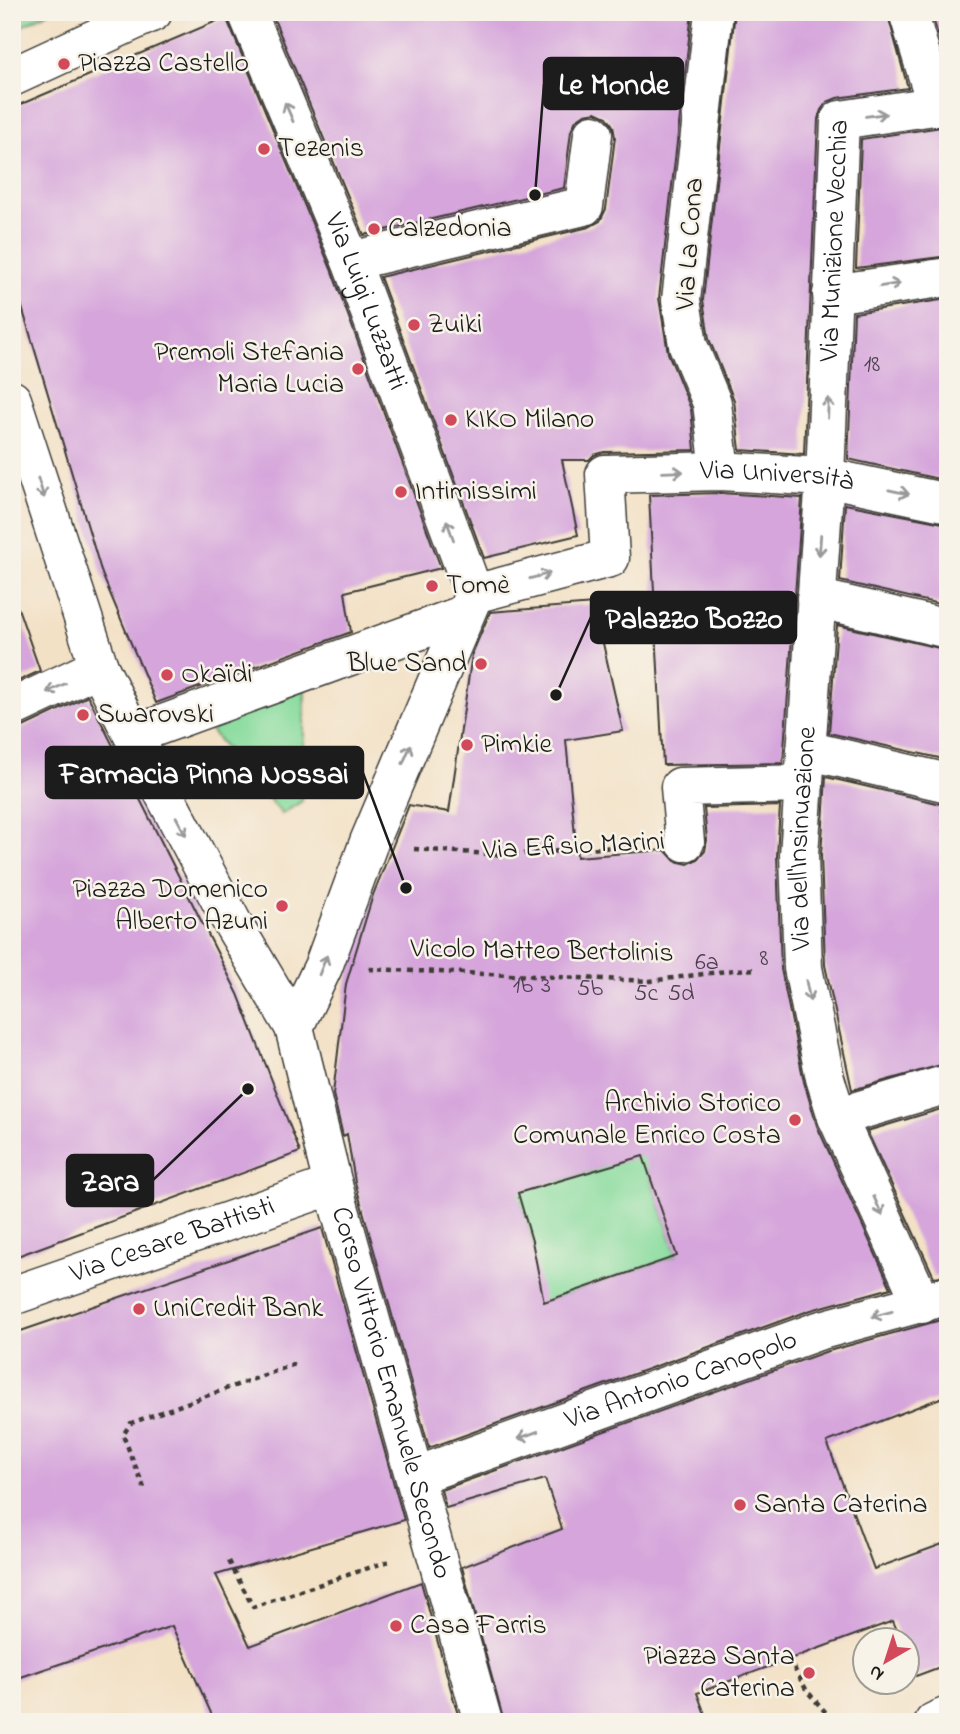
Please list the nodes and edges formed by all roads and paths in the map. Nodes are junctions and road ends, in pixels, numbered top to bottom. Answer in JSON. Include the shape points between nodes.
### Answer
{"nodes":[{"id":1,"x":153,"y":12,"type":"edge"},
{"id":2,"x":247,"y":12,"type":"edge"},
{"id":3,"x":714,"y":12,"type":"edge"},
{"id":4,"x":908,"y":12,"type":"edge"},
{"id":5,"x":12,"y":77,"type":"edge"},
{"id":6,"x":943,"y":105,"type":"edge"},
{"id":7,"x":593,"y":134,"type":"dead end"},
{"id":8,"x":351,"y":261,"type":"junction"},
{"id":9,"x":948,"y":277,"type":"edge"},
{"id":10,"x":832,"y":294,"type":"junction"},
{"id":11,"x":13,"y":407,"type":"edge"},
{"id":12,"x":720,"y":471,"type":"junction"},
{"id":13,"x":825,"y":477,"type":"junction"},
{"id":14,"x":948,"y":503,"type":"edge"},
{"id":15,"x":816,"y":598,"type":"junction"},
{"id":16,"x":470,"y":604,"type":"junction"},
{"id":17,"x":948,"y":629,"type":"edge"},
{"id":18,"x":99,"y":667,"type":"junction"},
{"id":19,"x":12,"y":709,"type":"edge"},
{"id":20,"x":129,"y":729,"type":"junction"},
{"id":21,"x":805,"y":767,"type":"junction"},
{"id":22,"x":948,"y":783,"type":"edge"},
{"id":23,"x":369,"y":842,"type":"junction"},
{"id":24,"x":685,"y":842,"type":"joint"},
{"id":25,"x":323,"y":967,"type":"junction"},
{"id":26,"x":803,"y":968,"type":"junction"},
{"id":27,"x":294,"y":1027,"type":"junction"},
{"id":28,"x":948,"y":1084,"type":"edge"},
{"id":29,"x":837,"y":1117,"type":"junction"},
{"id":30,"x":333,"y":1185,"type":"junction"},
{"id":31,"x":12,"y":1296,"type":"edge"},
{"id":32,"x":935,"y":1300,"type":"edge"},
{"id":33,"x":299,"y":1363,"type":"dead end"},
{"id":34,"x":416,"y":1476,"type":"junction"},
{"id":35,"x":144,"y":1488,"type":"dead end"},
{"id":36,"x":435,"y":1545,"type":"junction"},
{"id":37,"x":229,"y":1561,"type":"dead end"},
{"id":38,"x":789,"y":1659,"type":"dead end"},
{"id":39,"x":948,"y":1716,"type":"edge"},
{"id":40,"x":483,"y":1722,"type":"edge"},
{"id":41,"x":834,"y":1722,"type":"edge"},
{"id":42,"x":934,"y":1722,"type":"edge"}],
"edges":[{"from":1,"to":5,"type":"street"},
{"from":8,"to":2,"type":"street","name":"Via Luigi Luzzatti","one_way":true},
{"from":3,"to":12,"type":"street","name":"Via La Cona","via":[[681,300],[688,345],[712,403]]},
{"from":4,"to":6,"type":"street","name":"Via Munizione Vecchia"},
{"from":10,"to":6,"type":"street","name":"Via Munizione Vecchia","one_way":true,"via":[[840,120]]},
{"from":7,"to":8,"type":"street","via":[[584,206]]},
{"from":16,"to":8,"type":"street","name":"Via Luigi Luzzatti","one_way":true},
{"from":10,"to":9,"type":"street","one_way":true},
{"from":13,"to":10,"type":"street","name":"Via Munizione Vecchia","one_way":true},
{"from":11,"to":18,"type":"street","one_way":true},
{"from":12,"to":13,"type":"street","name":"Via Università"},
{"from":16,"to":12,"type":"street","name":"Via Università","one_way":true,"via":[[610,558],[605,474]]},
{"from":13,"to":14,"type":"street","name":"Via Università","one_way":true},
{"from":13,"to":15,"type":"street","name":"Via dell'Insinuazione","one_way":true},
{"from":15,"to":17,"type":"street"},
{"from":15,"to":21,"type":"street","name":"Via dell'Insinuazione"},
{"from":16,"to":20,"type":"street"},
{"from":23,"to":16,"type":"street","one_way":true},
{"from":18,"to":19,"type":"street","one_way":true},
{"from":18,"to":20,"type":"street"},
{"from":20,"to":27,"type":"street","one_way":true,"via":[[234,926]]},
{"from":21,"to":22,"type":"street"},
{"from":21,"to":24,"type":"street","name":"Via Efisio Marini","via":[[680,787]]},
{"from":21,"to":26,"type":"street","name":"Via dell'Insinuazione","via":[[799,855]]},
{"from":23,"to":24,"type":"path","name":"Via Efisio Marini","via":[[505,855]]},
{"from":25,"to":23,"type":"street","one_way":true},
{"from":25,"to":26,"type":"path","name":"Vicolo Matteo Bertolinis","via":[[650,981],[734,970]]},
{"from":25,"to":27,"type":"street"},
{"from":26,"to":29,"type":"street","name":"Via dell'Insinuazione","one_way":true},
{"from":27,"to":30,"type":"street"},
{"from":28,"to":29,"type":"street"},
{"from":29,"to":32,"type":"street","name":"Via dell'Insinuazione","one_way":true},
{"from":30,"to":31,"type":"street","name":"Via Cesare Battisti"},
{"from":30,"to":34,"type":"street","name":"Corso Vittorio Emanuele Secondo"},
{"from":32,"to":34,"type":"street","name":"Via Antonio Canopolo","one_way":true,"via":[[818,1331]]},
{"from":33,"to":35,"type":"path","via":[[131,1423],[123,1435]]},
{"from":34,"to":36,"type":"street","name":"Corso Vittorio Emanuele Secondo"},
{"from":36,"to":37,"type":"path","via":[[253,1607]]},
{"from":36,"to":40,"type":"street","name":"Corso Vittorio Emanuele Secondo"},
{"from":38,"to":41,"type":"path","via":[[807,1691]]},
{"from":39,"to":42,"type":"street"}]}
